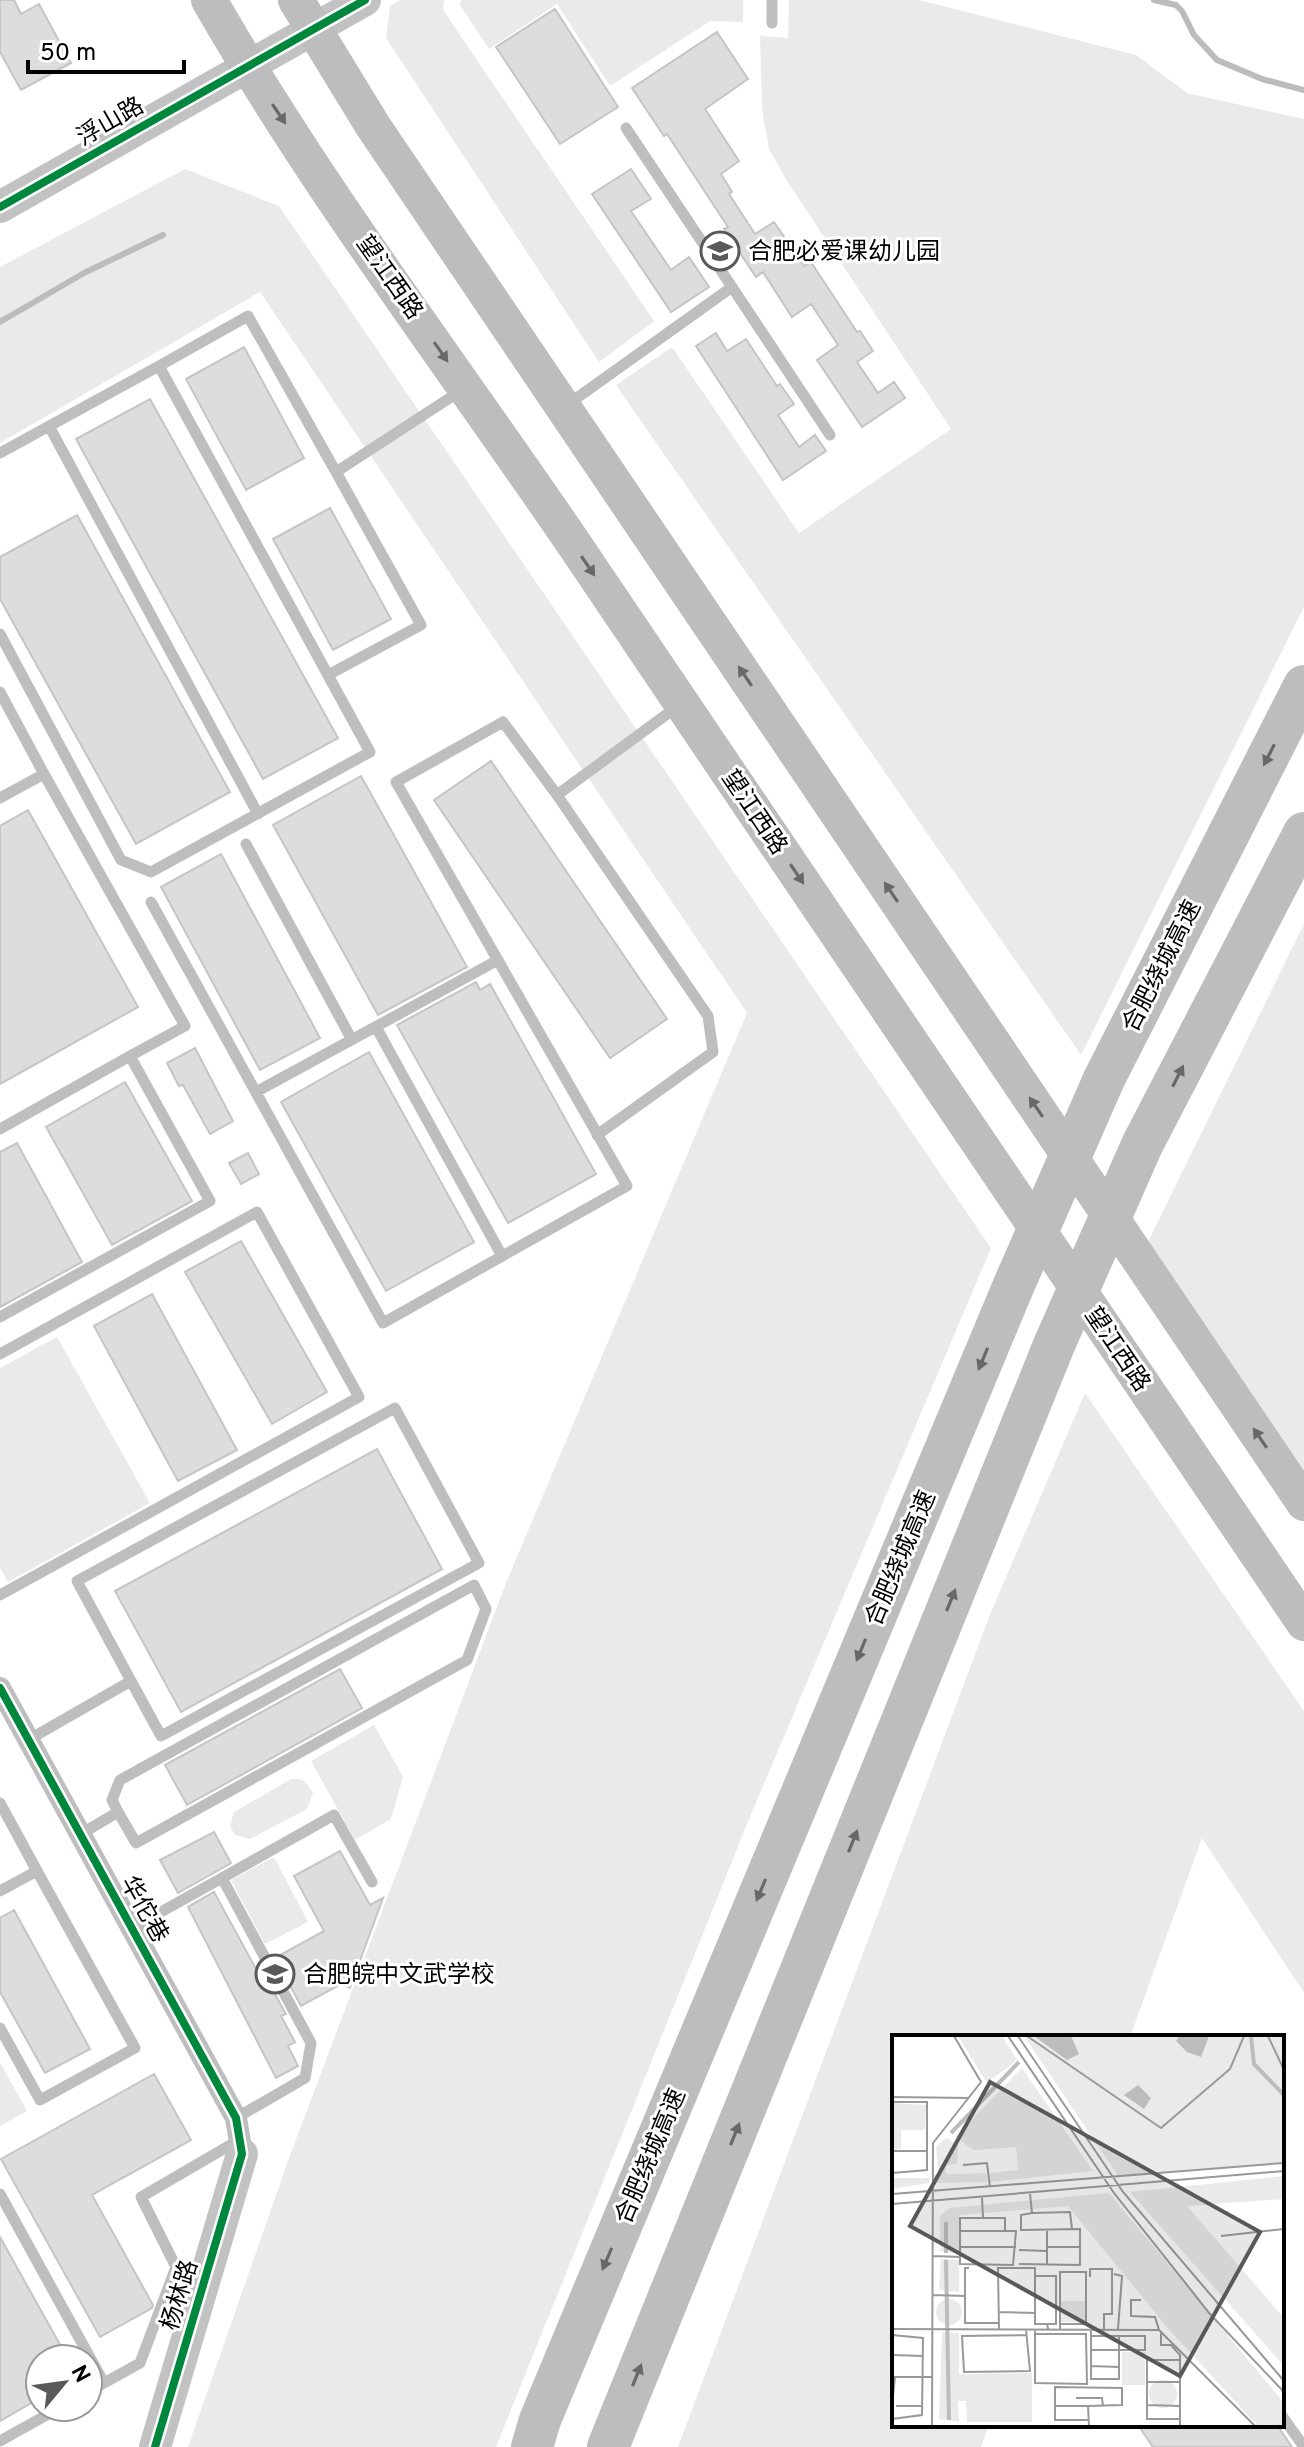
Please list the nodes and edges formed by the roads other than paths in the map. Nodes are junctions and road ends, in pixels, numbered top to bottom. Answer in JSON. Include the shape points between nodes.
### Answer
{"nodes":[{"id":1,"x":209,"y":0,"type":"edge"},
{"id":2,"x":365,"y":0,"type":"edge"},
{"id":3,"x":772,"y":0,"type":"edge"},
{"id":4,"x":304,"y":14,"type":"edge"},
{"id":5,"x":772,"y":23,"type":"dead end"},
{"id":6,"x":247,"y":66,"type":"junction"},
{"id":7,"x":626,"y":128,"type":"dead end"},
{"id":8,"x":0,"y":207,"type":"edge"},
{"id":9,"x":732,"y":287,"type":"junction"},
{"id":10,"x":159,"y":366,"type":"junction"},
{"id":11,"x":466,"y":387,"type":"junction"},
{"id":12,"x":563,"y":408,"type":"junction"},
{"id":13,"x":49,"y":426,"type":"junction"},
{"id":14,"x":830,"y":435,"type":"dead end"},
{"id":15,"x":0,"y":453,"type":"edge"},
{"id":16,"x":336,"y":472,"type":"junction"},
{"id":17,"x":0,"y":634,"type":"edge"},
{"id":18,"x":328,"y":675,"type":"junction"},
{"id":19,"x":1304,"y":686,"type":"edge"},
{"id":20,"x":0,"y":692,"type":"edge"},
{"id":21,"x":682,"y":704,"type":"junction"},
{"id":22,"x":44,"y":774,"type":"junction"},
{"id":23,"x":557,"y":795,"type":"junction"},
{"id":24,"x":0,"y":798,"type":"edge"},
{"id":25,"x":258,"y":814,"type":"junction"},
{"id":26,"x":1304,"y":833,"type":"edge"},
{"id":27,"x":246,"y":844,"type":"dead end"},
{"id":28,"x":151,"y":902,"type":"dead end"},
{"id":29,"x":498,"y":960,"type":"junction"},
{"id":30,"x":376,"y":1027,"type":"junction"},
{"id":31,"x":352,"y":1040,"type":"junction"},
{"id":32,"x":130,"y":1056,"type":"junction"},
{"id":33,"x":256,"y":1092,"type":"junction"},
{"id":34,"x":0,"y":1129,"type":"edge"},
{"id":35,"x":597,"y":1135,"type":"junction"},
{"id":36,"x":502,"y":1256,"type":"junction"},
{"id":37,"x":0,"y":1317,"type":"edge"},
{"id":38,"x":0,"y":1354,"type":"edge"},
{"id":39,"x":1304,"y":1503,"type":"edge"},
{"id":40,"x":0,"y":1595,"type":"edge"},
{"id":41,"x":1304,"y":1623,"type":"edge"},
{"id":42,"x":131,"y":1681,"type":"junction"},
{"id":43,"x":0,"y":1688,"type":"edge"},
{"id":44,"x":28,"y":1740,"type":"junction"},
{"id":45,"x":0,"y":1803,"type":"edge"},
{"id":46,"x":118,"y":1812,"type":"junction"},
{"id":47,"x":81,"y":1834,"type":"junction"},
{"id":48,"x":37,"y":1871,"type":"junction"},
{"id":49,"x":222,"y":1878,"type":"junction"},
{"id":50,"x":372,"y":1882,"type":"dead end"},
{"id":51,"x":0,"y":1891,"type":"edge"},
{"id":52,"x":132,"y":1928,"type":"junction"},
{"id":53,"x":0,"y":2028,"type":"edge"},
{"id":54,"x":239,"y":2137,"type":"junction"},
{"id":55,"x":0,"y":2194,"type":"edge"},
{"id":56,"x":82,"y":2343,"type":"edge"},
{"id":57,"x":104,"y":2383,"type":"edge"},
{"id":58,"x":1284,"y":2419,"type":"edge"},
{"id":59,"x":32,"y":2423,"type":"edge"},
{"id":60,"x":0,"y":2441,"type":"edge"},
{"id":61,"x":155,"y":2447,"type":"edge"},
{"id":62,"x":532,"y":2447,"type":"edge"},
{"id":63,"x":608,"y":2447,"type":"edge"},
{"id":64,"x":1304,"y":2447,"type":"edge"}],
"edges":[{"from":1,"to":6,"type":"main road","name":"望江西路"},
{"from":2,"to":4,"type":"street","name":"浮山路"},
{"from":3,"to":5,"type":"lane"},
{"from":4,"to":6,"type":"street","name":"浮山路"},
{"from":4,"to":12,"type":"main road"},
{"from":6,"to":8,"type":"street","name":"浮山路"},
{"from":6,"to":11,"type":"main road","name":"望江西路","one_way":true},
{"from":7,"to":9,"type":"lane"},
{"from":9,"to":12,"type":"lane"},
{"from":9,"to":14,"type":"lane"},
{"from":10,"to":13,"type":"lane"},
{"from":10,"to":16,"type":"lane","via":[[248,316]]},
{"from":10,"to":18,"type":"lane"},
{"from":11,"to":16,"type":"lane"},
{"from":11,"to":21,"type":"main road","name":"望江西路","one_way":true},
{"from":39,"to":12,"type":"main road","one_way":true},
{"from":13,"to":15,"type":"lane"},
{"from":13,"to":25,"type":"lane"},
{"from":16,"to":18,"type":"lane","via":[[421,625]]},
{"from":17,"to":25,"type":"lane","via":[[121,860],[151,872]]},
{"from":18,"to":25,"type":"lane","via":[[370,752]]},
{"from":19,"to":62,"type":"highway","name":"合肥绕城高速","one_way":true,"via":[[1104,1079]]},
{"from":20,"to":22,"type":"lane"},
{"from":21,"to":23,"type":"lane"},
{"from":21,"to":41,"type":"main road","name":"望江西路","one_way":true},
{"from":22,"to":24,"type":"lane"},
{"from":22,"to":32,"type":"lane","via":[[185,1026]]},
{"from":23,"to":29,"type":"lane","via":[[503,722],[396,782]]},
{"from":23,"to":35,"type":"lane","via":[[708,1016],[713,1052]]},
{"from":63,"to":26,"type":"highway","one_way":true,"via":[[1054,1345],[1142,1145]]},
{"from":27,"to":31,"type":"lane"},
{"from":28,"to":33,"type":"lane"},
{"from":29,"to":30,"type":"lane"},
{"from":29,"to":35,"type":"lane"},
{"from":30,"to":31,"type":"lane"},
{"from":30,"to":36,"type":"lane"},
{"from":31,"to":33,"type":"lane"},
{"from":32,"to":34,"type":"lane"},
{"from":32,"to":37,"type":"lane","via":[[210,1201]]},
{"from":33,"to":36,"type":"lane","via":[[383,1323]]},
{"from":35,"to":36,"type":"lane","via":[[627,1186]]},
{"from":38,"to":40,"type":"lane","via":[[257,1212],[359,1397]]},
{"from":42,"to":42,"type":"lane","via":[[161,1736],[479,1563],[395,1408],[77,1581]]},
{"from":42,"to":44,"type":"lane"},
{"from":43,"to":44,"type":"street","name":"华佗巷"},
{"from":44,"to":47,"type":"street","name":"华佗巷"},
{"from":45,"to":48,"type":"lane"},
{"from":46,"to":46,"type":"lane","via":[[136,1843],[467,1660],[486,1609],[474,1585],[120,1780],[112,1800]]},
{"from":46,"to":47,"type":"lane"},
{"from":47,"to":52,"type":"street","name":"华佗巷"},
{"from":48,"to":51,"type":"lane"},
{"from":48,"to":53,"type":"lane","via":[[135,2048],[40,2100]]},
{"from":49,"to":50,"type":"lane","via":[[334,1815]]},
{"from":49,"to":52,"type":"lane"},
{"from":49,"to":54,"type":"lane","via":[[311,2043],[305,2078]]},
{"from":52,"to":54,"type":"street","name":"华佗巷"},
{"from":54,"to":57,"type":"lane","via":[[141,2197],[176,2267],[140,2363]]},
{"from":54,"to":61,"type":"street","name":"杨林路"},
{"from":55,"to":56,"type":"lane"},
{"from":58,"to":64,"type":"lane"},
{"from":59,"to":60,"type":"lane"}]}
